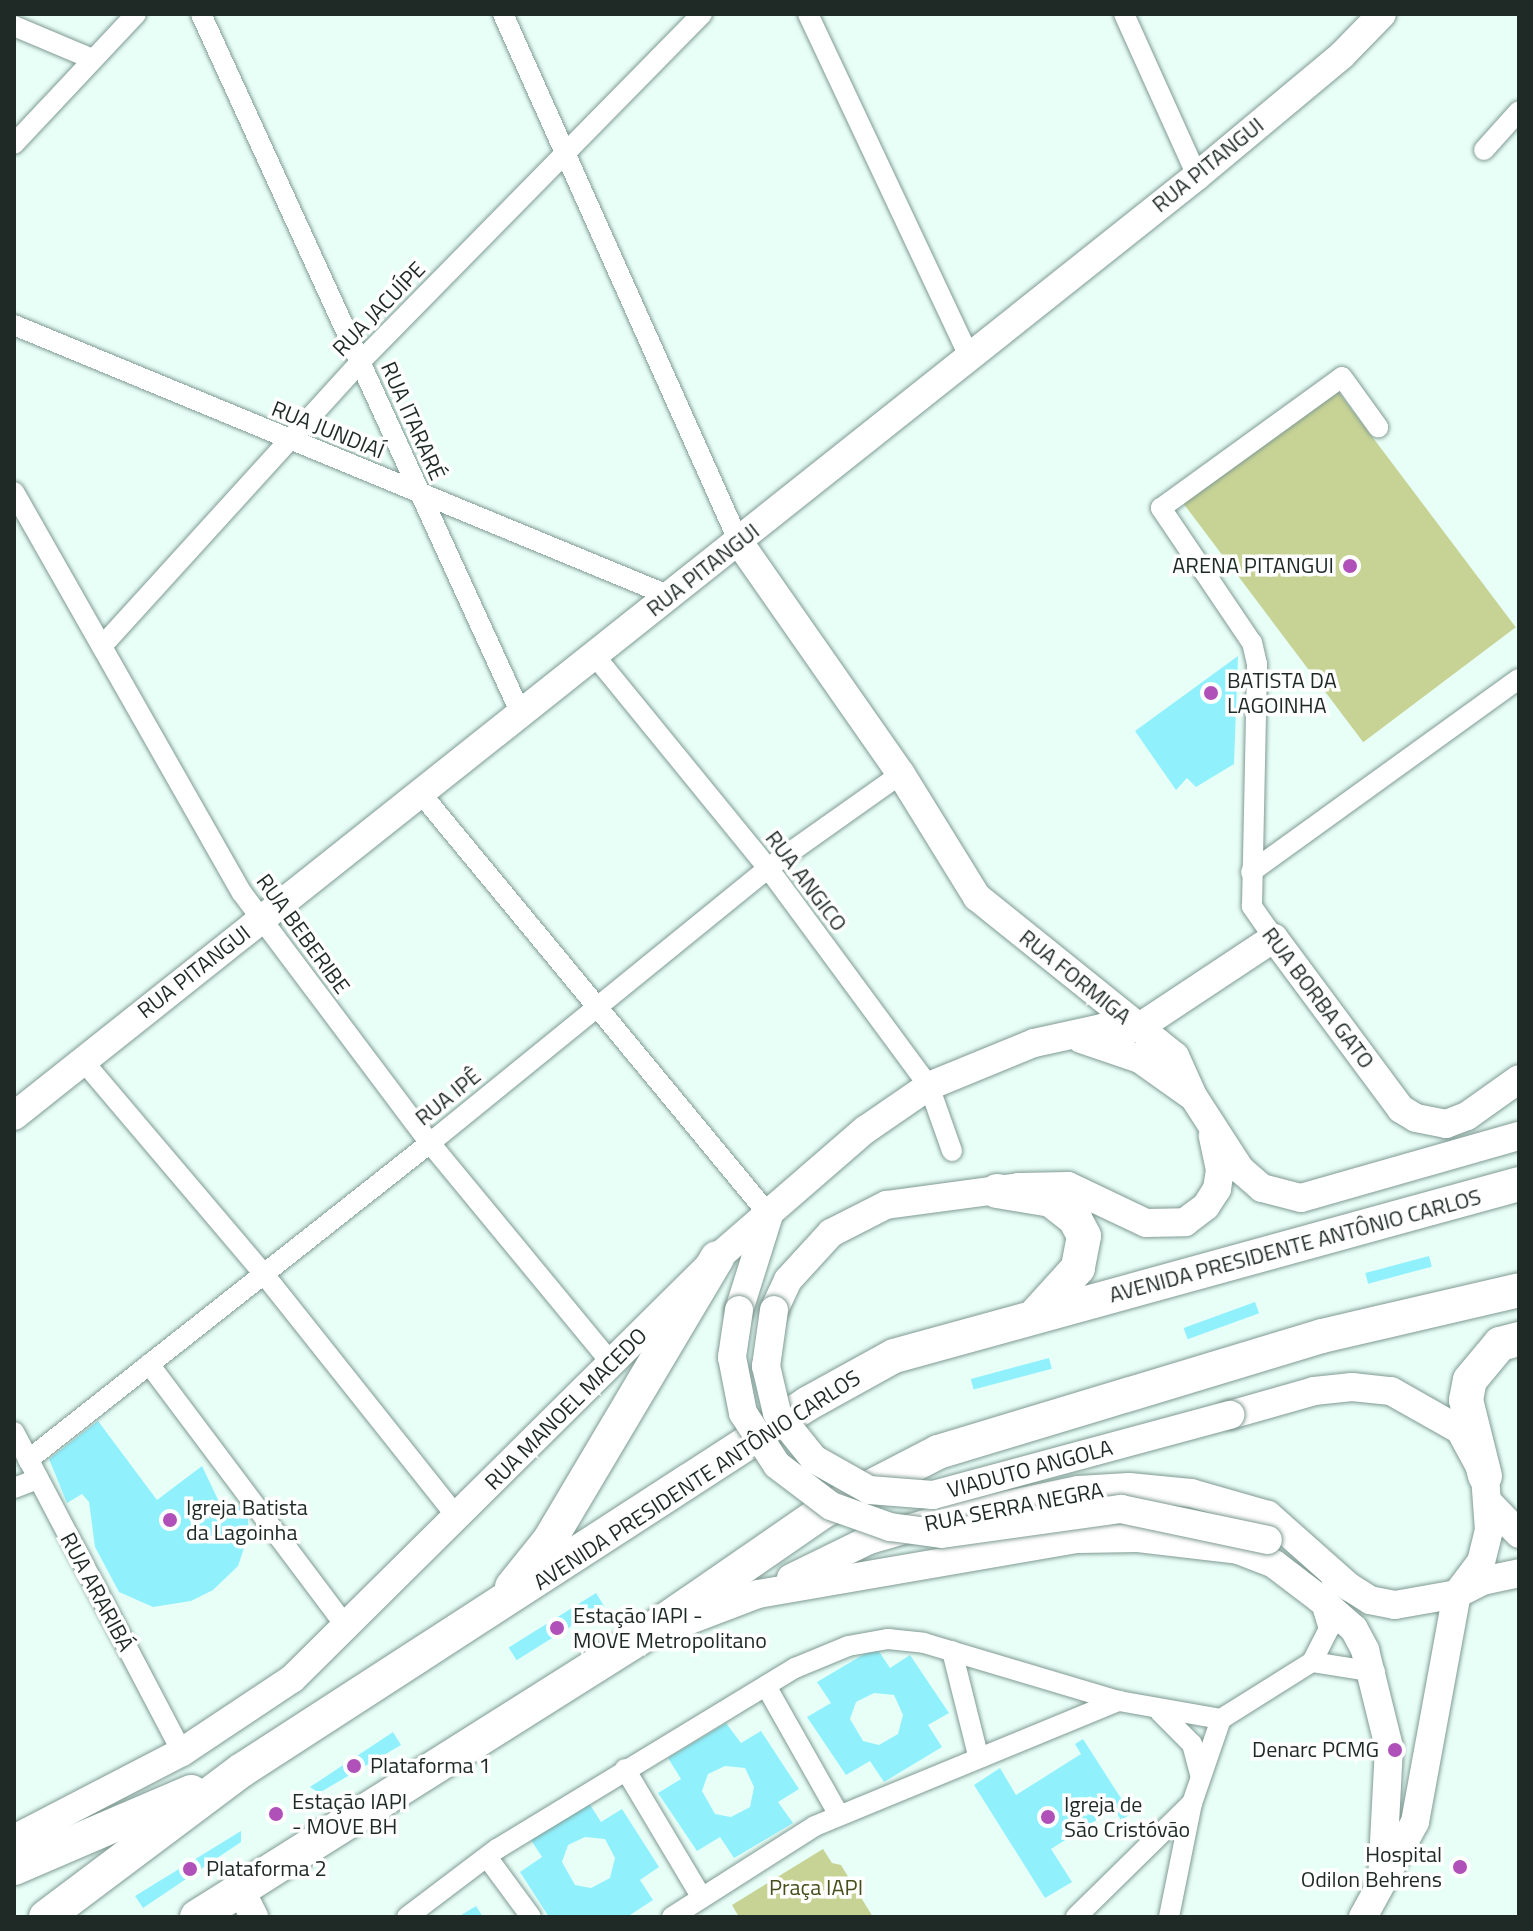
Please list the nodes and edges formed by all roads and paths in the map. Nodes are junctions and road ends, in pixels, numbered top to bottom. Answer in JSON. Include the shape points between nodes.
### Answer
{"nodes":[{"id":1,"x":136,"y":14,"type":"edge"},
{"id":2,"x":201,"y":14,"type":"edge"},
{"id":3,"x":503,"y":14,"type":"edge"},
{"id":4,"x":702,"y":14,"type":"edge"},
{"id":5,"x":808,"y":14,"type":"edge"},
{"id":6,"x":1124,"y":14,"type":"edge"},
{"id":7,"x":1382,"y":14,"type":"edge"},
{"id":8,"x":14,"y":26,"type":"edge"},
{"id":9,"x":92,"y":59,"type":"junction"},
{"id":10,"x":1519,"y":111,"type":"edge"},
{"id":11,"x":14,"y":144,"type":"edge"},
{"id":12,"x":565,"y":150,"type":"junction"},
{"id":13,"x":1484,"y":150,"type":"dead end"},
{"id":14,"x":1197,"y":176,"type":"junction"},
{"id":15,"x":14,"y":325,"type":"edge"},
{"id":16,"x":968,"y":354,"type":"junction"},
{"id":17,"x":360,"y":362,"type":"junction"},
{"id":18,"x":1378,"y":427,"type":"dead end"},
{"id":19,"x":291,"y":442,"type":"junction"},
{"id":20,"x":418,"y":492,"type":"junction"},
{"id":21,"x":17,"y":505,"type":"edge"},
{"id":22,"x":739,"y":542,"type":"junction"},
{"id":23,"x":670,"y":596,"type":"junction"},
{"id":24,"x":102,"y":646,"type":"junction"},
{"id":25,"x":595,"y":656,"type":"junction"},
{"id":26,"x":1519,"y":679,"type":"edge"},
{"id":27,"x":522,"y":716,"type":"junction"},
{"id":28,"x":901,"y":774,"type":"junction"},
{"id":29,"x":423,"y":796,"type":"junction"},
{"id":30,"x":768,"y":868,"type":"junction"},
{"id":31,"x":1251,"y":872,"type":"junction"},
{"id":32,"x":261,"y":919,"type":"junction"},
{"id":33,"x":1274,"y":938,"type":"junction"},
{"id":34,"x":1195,"y":992,"type":"junction"},
{"id":35,"x":599,"y":1005,"type":"junction"},
{"id":36,"x":1138,"y":1028,"type":"junction"},
{"id":37,"x":1056,"y":1035,"type":"junction"},
{"id":38,"x":1175,"y":1056,"type":"junction"},
{"id":39,"x":84,"y":1062,"type":"junction"},
{"id":40,"x":1519,"y":1079,"type":"edge"},
{"id":41,"x":929,"y":1086,"type":"junction"},
{"id":42,"x":1193,"y":1096,"type":"junction"},
{"id":43,"x":14,"y":1116,"type":"edge"},
{"id":44,"x":1211,"y":1123,"type":"junction"},
{"id":45,"x":1519,"y":1136,"type":"edge"},
{"id":46,"x":430,"y":1143,"type":"junction"},
{"id":47,"x":952,"y":1151,"type":"dead end"},
{"id":48,"x":1519,"y":1184,"type":"edge"},
{"id":49,"x":997,"y":1191,"type":"junction"},
{"id":50,"x":769,"y":1215,"type":"junction"},
{"id":51,"x":717,"y":1258,"type":"junction"},
{"id":52,"x":263,"y":1273,"type":"junction"},
{"id":53,"x":1519,"y":1290,"type":"edge"},
{"id":54,"x":1035,"y":1315,"type":"junction"},
{"id":55,"x":1519,"y":1339,"type":"edge"},
{"id":56,"x":149,"y":1364,"type":"junction"},
{"id":57,"x":612,"y":1364,"type":"junction"},
{"id":58,"x":14,"y":1432,"type":"edge"},
{"id":59,"x":28,"y":1460,"type":"junction"},
{"id":60,"x":38,"y":1479,"type":"junction"},
{"id":61,"x":14,"y":1486,"type":"edge"},
{"id":62,"x":1487,"y":1489,"type":"junction"},
{"id":63,"x":457,"y":1517,"type":"junction"},
{"id":64,"x":1519,"y":1534,"type":"edge"},
{"id":65,"x":1277,"y":1544,"type":"junction"},
{"id":66,"x":1519,"y":1573,"type":"edge"},
{"id":67,"x":1349,"y":1587,"type":"junction"},
{"id":68,"x":758,"y":1594,"type":"junction"},
{"id":69,"x":1457,"y":1594,"type":"junction"},
{"id":70,"x":1320,"y":1599,"type":"junction"},
{"id":71,"x":492,"y":1611,"type":"junction"},
{"id":72,"x":347,"y":1628,"type":"junction"},
{"id":73,"x":638,"y":1639,"type":"junction"},
{"id":74,"x":952,"y":1651,"type":"junction"},
{"id":75,"x":1312,"y":1662,"type":"junction"},
{"id":76,"x":1375,"y":1672,"type":"junction"},
{"id":77,"x":766,"y":1686,"type":"junction"},
{"id":78,"x":1119,"y":1701,"type":"junction"},
{"id":79,"x":1155,"y":1709,"type":"junction"},
{"id":80,"x":1221,"y":1719,"type":"junction"},
{"id":81,"x":182,"y":1752,"type":"junction"},
{"id":82,"x":978,"y":1755,"type":"junction"},
{"id":83,"x":625,"y":1769,"type":"junction"},
{"id":84,"x":242,"y":1770,"type":"junction"},
{"id":85,"x":1201,"y":1777,"type":"junction"},
{"id":86,"x":1387,"y":1780,"type":"junction"},
{"id":87,"x":1420,"y":1782,"type":"junction"},
{"id":88,"x":1192,"y":1803,"type":"junction"},
{"id":89,"x":839,"y":1815,"type":"junction"},
{"id":90,"x":14,"y":1839,"type":"edge"},
{"id":91,"x":487,"y":1857,"type":"junction"},
{"id":92,"x":14,"y":1868,"type":"edge"},
{"id":93,"x":1382,"y":1879,"type":"junction"},
{"id":94,"x":702,"y":1898,"type":"junction"},
{"id":95,"x":247,"y":1903,"type":"edge"},
{"id":96,"x":1084,"y":1914,"type":"edge"},
{"id":97,"x":46,"y":1917,"type":"edge"},
{"id":98,"x":197,"y":1917,"type":"edge"},
{"id":99,"x":407,"y":1917,"type":"edge"},
{"id":100,"x":531,"y":1917,"type":"edge"},
{"id":101,"x":672,"y":1917,"type":"edge"},
{"id":102,"x":1169,"y":1917,"type":"edge"},
{"id":103,"x":1363,"y":1917,"type":"edge"}],
"edges":[{"from":1,"to":9,"type":"street"},
{"from":2,"to":17,"type":"street","name":"RUA ITARARÉ"},
{"from":3,"to":12,"type":"street"},
{"from":4,"to":12,"type":"street","name":"RUA JACUÍPE"},
{"from":5,"to":16,"type":"street"},
{"from":6,"to":14,"type":"street"},
{"from":7,"to":14,"type":"street","name":"RUA PITANGUI","via":[[1342,55]]},
{"from":8,"to":9,"type":"street"},
{"from":9,"to":11,"type":"street"},
{"from":10,"to":13,"type":"street"},
{"from":12,"to":17,"type":"street","name":"RUA JACUÍPE"},
{"from":12,"to":22,"type":"street"},
{"from":14,"to":16,"type":"street","name":"RUA PITANGUI"},
{"from":15,"to":19,"type":"street","name":"RUA JUNDIAÍ"},
{"from":16,"to":22,"type":"street","name":"RUA PITANGUI"},
{"from":17,"to":19,"type":"street","name":"RUA JACUÍPE"},
{"from":17,"to":20,"type":"street","name":"RUA ITARARÉ"},
{"from":18,"to":31,"type":"street","name":"RUA BORBA GATO","via":[[1342,377],[1161,508],[1252,643],[1257,664]]},
{"from":19,"to":20,"type":"street","name":"RUA JUNDIAÍ"},
{"from":19,"to":24,"type":"street","name":"RUA JACUÍPE"},
{"from":20,"to":23,"type":"street","name":"RUA JUNDIAÍ"},
{"from":20,"to":27,"type":"street","name":"RUA ITARARÉ"},
{"from":21,"to":24,"type":"street","name":"RUA BEBERIBE"},
{"from":22,"to":23,"type":"street","name":"RUA PITANGUI"},
{"from":22,"to":28,"type":"street","name":"RUA FORMIGA"},
{"from":23,"to":25,"type":"street","name":"RUA PITANGUI"},
{"from":24,"to":32,"type":"street","name":"RUA BEBERIBE","via":[[223,862]]},
{"from":25,"to":27,"type":"street","name":"RUA PITANGUI"},
{"from":25,"to":30,"type":"street","name":"RUA ANGICO"},
{"from":26,"to":31,"type":"street"},
{"from":27,"to":29,"type":"street","name":"RUA PITANGUI"},
{"from":28,"to":30,"type":"street","name":"RUA IPÊ"},
{"from":28,"to":36,"type":"street","name":"RUA FORMIGA","via":[[977,897]]},
{"from":29,"to":32,"type":"street","name":"RUA PITANGUI"},
{"from":29,"to":35,"type":"street"},
{"from":30,"to":35,"type":"street","name":"RUA IPÊ"},
{"from":30,"to":41,"type":"street","name":"RUA ANGICO"},
{"from":31,"to":33,"type":"street","name":"RUA BORBA GATO","via":[[1252,906]]},
{"from":32,"to":39,"type":"street","name":"RUA PITANGUI"},
{"from":32,"to":46,"type":"street","name":"RUA BEBERIBE"},
{"from":33,"to":34,"type":"street"},
{"from":33,"to":40,"type":"street","name":"RUA BORBA GATO","via":[[1401,1109],[1416,1118],[1446,1124],[1467,1116]]},
{"from":34,"to":36,"type":"street"},
{"from":34,"to":38,"type":"street","via":[[1175,1039]]},
{"from":35,"to":46,"type":"street","name":"RUA IPÊ"},
{"from":35,"to":50,"type":"street"},
{"from":36,"to":37,"type":"street","name":"RUA MANOEL MACEDO"},
{"from":36,"to":38,"type":"street","name":"RUA FORMIGA"},
{"from":37,"to":41,"type":"street","name":"RUA MANOEL MACEDO"},
{"from":37,"to":42,"type":"street","via":[[1098,1042],[1140,1059]]},
{"from":38,"to":42,"type":"street","name":"RUA FORMIGA"},
{"from":39,"to":43,"type":"street","name":"RUA PITANGUI"},
{"from":39,"to":52,"type":"street"},
{"from":41,"to":47,"type":"street","name":"RUA ANGICO"},
{"from":41,"to":50,"type":"street","name":"RUA MANOEL MACEDO","via":[[865,1130]]},
{"from":42,"to":44,"type":"street","name":"RUA FORMIGA"},
{"from":44,"to":45,"type":"street","name":"RUA FORMIGA","via":[[1240,1169],[1262,1188],[1301,1198]]},
{"from":44,"to":49,"type":"street","name":"VIADUTO ANGOLA","via":[[1220,1170],[1217,1189],[1185,1222],[1146,1223],[1068,1186]]},
{"from":46,"to":52,"type":"street","name":"RUA IPÊ"},
{"from":46,"to":57,"type":"street","name":"RUA BEBERIBE"},
{"from":48,"to":54,"type":"highway","name":"AVENIDA PRESIDENTE ANTÔNIO CARLOS","via":[[1417,1216]]},
{"from":49,"to":54,"type":"highway","via":[[1051,1200],[1075,1219],[1084,1236],[1084,1254],[1066,1287]]},
{"from":49,"to":62,"type":"street","name":"VIADUTO ANGOLA","bridge":true,"via":[[917,1199],[858,1215],[807,1256],[788,1280],[774,1310],[766,1366],[777,1413],[814,1459],[869,1490],[933,1495],[1314,1391],[1391,1391],[1460,1430]]},
{"from":50,"to":51,"type":"street","name":"RUA MANOEL MACEDO"},
{"from":50,"to":65,"type":"street","name":"VIADUTO ANGOLA","bridge":true,"via":[[739,1310],[732,1357],[743,1413],[777,1465],[831,1506],[890,1527],[942,1534],[1121,1509]]},
{"from":51,"to":57,"type":"street","name":"RUA MANOEL MACEDO"},
{"from":51,"to":71,"type":"highway","via":[[549,1541]]},
{"from":52,"to":56,"type":"street","name":"RUA IPÊ"},
{"from":52,"to":63,"type":"street"},
{"from":53,"to":73,"type":"highway","via":[[1322,1336],[938,1452],[822,1512]]},
{"from":54,"to":71,"type":"highway","name":"AVENIDA PRESIDENTE ANTÔNIO CARLOS","via":[[894,1356],[807,1404]]},
{"from":55,"to":62,"type":"highway","via":[[1500,1344],[1470,1380],[1466,1400]]},
{"from":56,"to":59,"type":"street","name":"RUA IPÊ"},
{"from":56,"to":72,"type":"street"},
{"from":57,"to":63,"type":"street","name":"RUA MANOEL MACEDO"},
{"from":58,"to":59,"type":"street","name":"RUA ARARIBÁ"},
{"from":59,"to":60,"type":"street","name":"RUA ARARIBÁ"},
{"from":60,"to":61,"type":"street"},
{"from":60,"to":81,"type":"street","name":"RUA ARARIBÁ"},
{"from":62,"to":64,"type":"street"},
{"from":62,"to":69,"type":"street","via":[[1486,1550]]},
{"from":63,"to":72,"type":"street","name":"RUA MANOEL MACEDO"},
{"from":65,"to":67,"type":"street","name":"VIADUTO ANGOLA"},
{"from":65,"to":70,"type":"street"},
{"from":66,"to":69,"type":"street","via":[[1482,1581]]},
{"from":67,"to":68,"type":"street","name":"RUA SERRA NEGRA","via":[[1268,1515],[1191,1493],[1105,1487],[949,1517],[869,1540]]},
{"from":67,"to":69,"type":"street","via":[[1370,1600],[1395,1605]]},
{"from":68,"to":70,"type":"street","name":"RUA SERRA NEGRA","via":[[1101,1537],[1238,1550],[1274,1564]]},
{"from":68,"to":73,"type":"street","name":"RUA SERRA NEGRA"},
{"from":69,"to":87,"type":"street"},
{"from":70,"to":75,"type":"street","via":[[1329,1629]]},
{"from":70,"to":76,"type":"street","via":[[1354,1629]]},
{"from":71,"to":84,"type":"highway","name":"AVENIDA PRESIDENTE ANTÔNIO CARLOS"},
{"from":72,"to":81,"type":"street","name":"RUA MANOEL MACEDO","via":[[292,1679]]},
{"from":73,"to":95,"type":"highway"},
{"from":74,"to":77,"type":"street","via":[[888,1639],[848,1646]]},
{"from":74,"to":78,"type":"street"},
{"from":74,"to":82,"type":"street"},
{"from":75,"to":76,"type":"street"},
{"from":75,"to":80,"type":"street"},
{"from":76,"to":86,"type":"street","via":[[1389,1747]]},
{"from":77,"to":83,"type":"street"},
{"from":77,"to":89,"type":"street"},
{"from":78,"to":79,"type":"street"},
{"from":78,"to":82,"type":"street"},
{"from":79,"to":80,"type":"street"},
{"from":79,"to":85,"type":"street","via":[[1183,1731]]},
{"from":80,"to":85,"type":"street"},
{"from":81,"to":90,"type":"street","name":"RUA MANOEL MACEDO"},
{"from":82,"to":89,"type":"street"},
{"from":83,"to":91,"type":"street"},
{"from":83,"to":94,"type":"street"},
{"from":84,"to":92,"type":"highway"},
{"from":84,"to":97,"type":"highway","name":"AVENIDA PRESIDENTE ANTÔNIO CARLOS"},
{"from":85,"to":88,"type":"street"},
{"from":86,"to":87,"type":"street","via":[[1399,1787]]},
{"from":86,"to":93,"type":"street"},
{"from":87,"to":93,"type":"street","via":[[1415,1822]]},
{"from":88,"to":96,"type":"street"},
{"from":88,"to":102,"type":"street"},
{"from":89,"to":94,"type":"street"},
{"from":91,"to":99,"type":"street"},
{"from":91,"to":100,"type":"street"},
{"from":93,"to":103,"type":"street"},
{"from":94,"to":101,"type":"street"},
{"from":95,"to":98,"type":"highway"}]}
